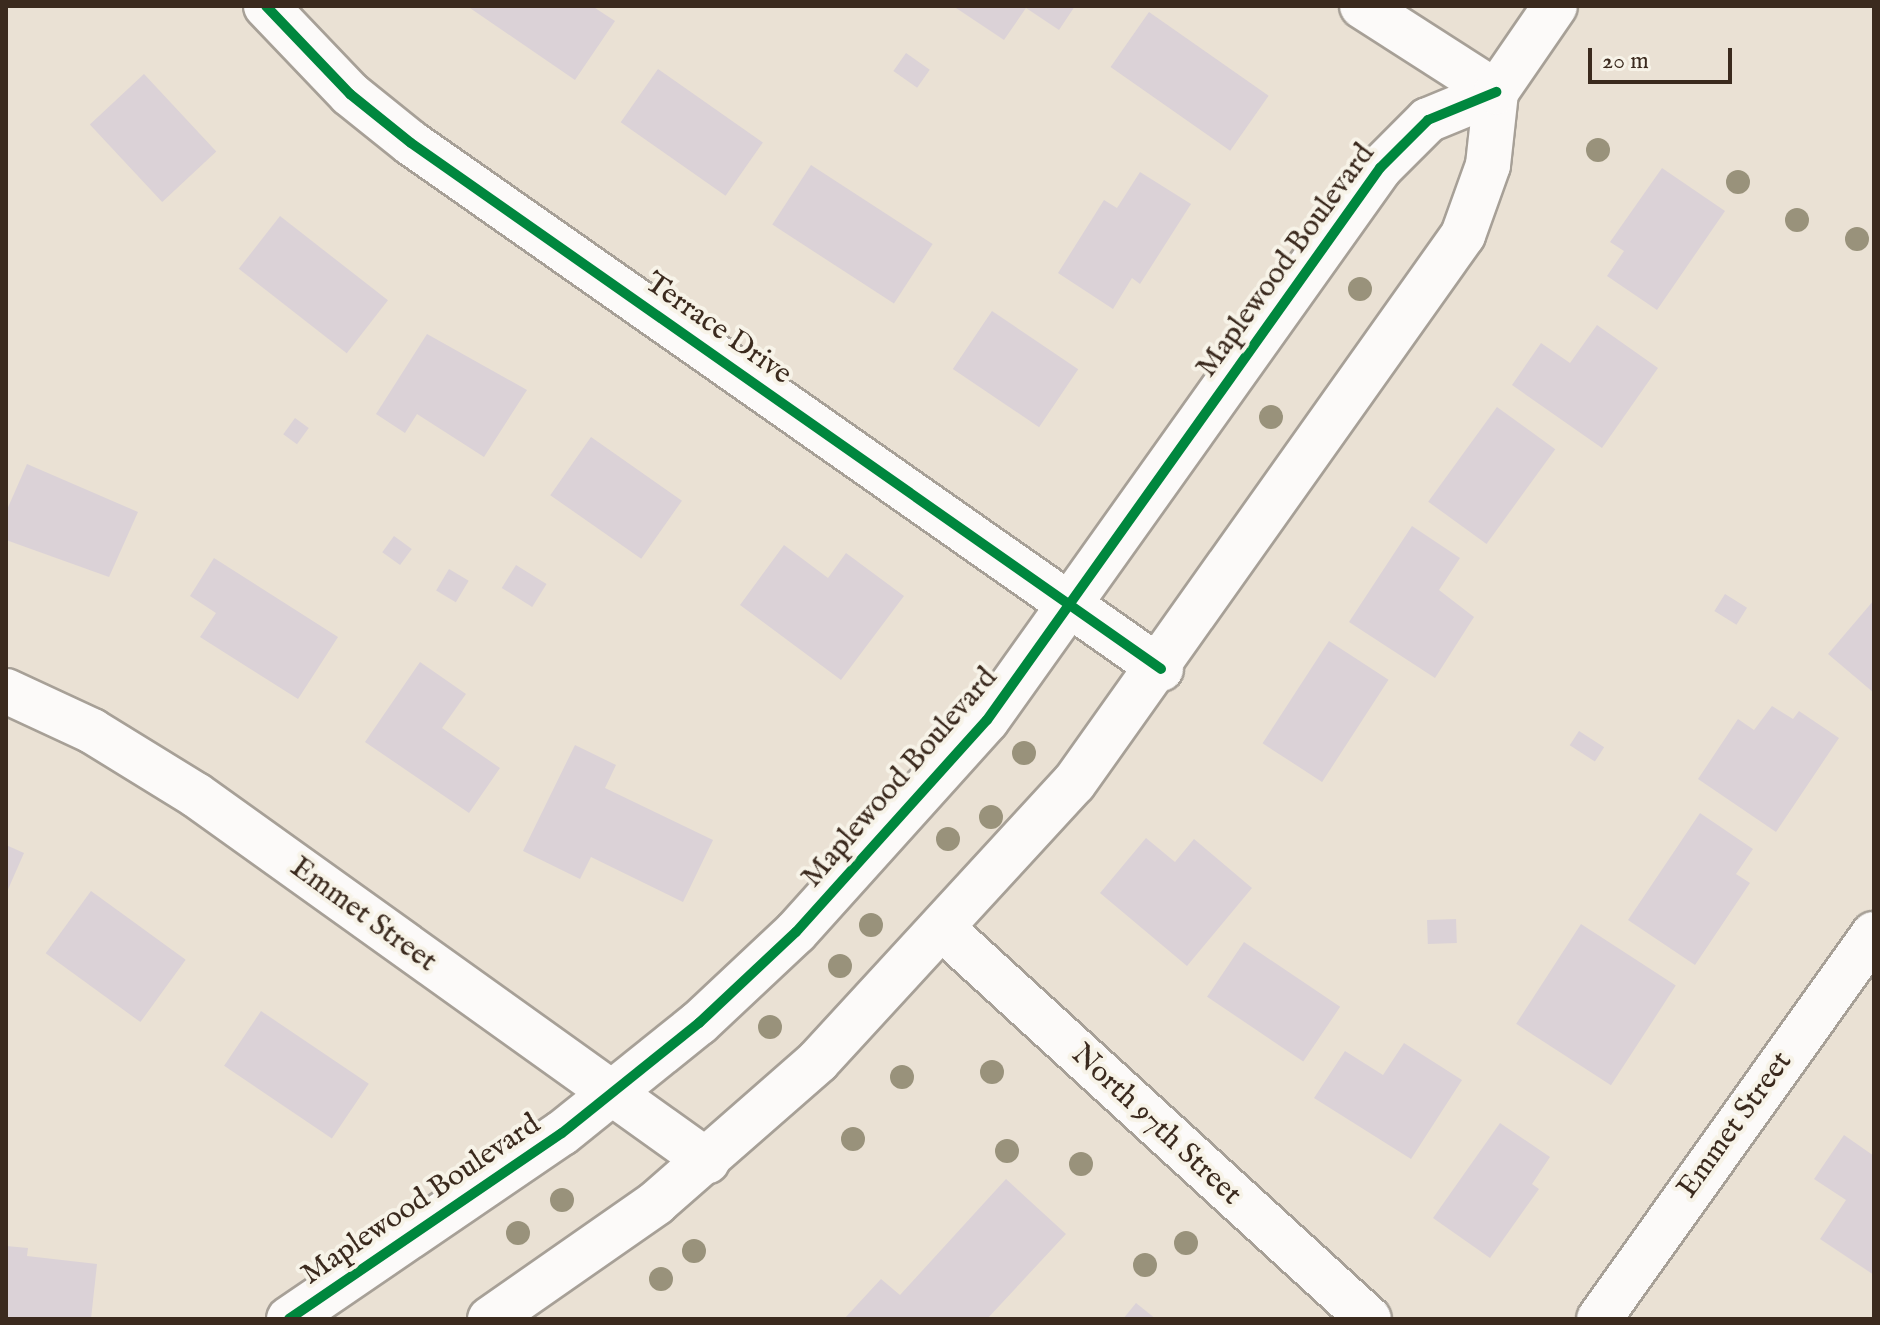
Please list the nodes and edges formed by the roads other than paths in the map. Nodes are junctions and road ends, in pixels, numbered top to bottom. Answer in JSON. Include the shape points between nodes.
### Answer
{"nodes":[{"id":1,"x":266,"y":6,"type":"edge"},
{"id":2,"x":1362,"y":6,"type":"edge"},
{"id":3,"x":1555,"y":6,"type":"edge"},
{"id":4,"x":1496,"y":92,"type":"junction"},
{"id":5,"x":1071,"y":605,"type":"junction"},
{"id":6,"x":1161,"y":669,"type":"junction"},
{"id":7,"x":6,"y":691,"type":"edge"},
{"id":8,"x":944,"y":930,"type":"junction"},
{"id":9,"x":1874,"y":934,"type":"edge"},
{"id":10,"x":1859,"y":987,"type":"edge"},
{"id":11,"x":613,"y":1094,"type":"junction"},
{"id":12,"x":707,"y":1161,"type":"junction"},
{"id":13,"x":289,"y":1319,"type":"edge"},
{"id":14,"x":490,"y":1319,"type":"edge"},
{"id":15,"x":1369,"y":1319,"type":"edge"},
{"id":16,"x":1599,"y":1319,"type":"edge"}],
"edges":[{"from":1,"to":5,"type":"street","name":"Terrace Drive","via":[[350,94],[411,143]]},
{"from":2,"to":4,"type":"street"},
{"from":3,"to":4,"type":"street"},
{"from":4,"to":5,"type":"street","name":"Maplewood Boulevard","via":[[1428,120],[1380,168]]},
{"from":4,"to":6,"type":"street","via":[[1488,165],[1463,235]]},
{"from":5,"to":6,"type":"street","name":"Terrace Drive"},
{"from":5,"to":11,"type":"street","name":"Maplewood Boulevard","via":[[965,748],[880,845],[757,970]]},
{"from":6,"to":8,"type":"street","via":[[1074,783]]},
{"from":7,"to":11,"type":"street","name":"Emmet Street","via":[[92,731],[196,795]]},
{"from":8,"to":12,"type":"street","via":[[818,1061]]},
{"from":8,"to":15,"type":"street","name":"North 97th Street"},
{"from":9,"to":10,"type":"street","name":"Emmet Street"},
{"from":10,"to":16,"type":"street","name":"Emmet Street"},
{"from":11,"to":12,"type":"street","name":"Emmet Street"},
{"from":11,"to":13,"type":"street","name":"Maplewood Boulevard"},
{"from":12,"to":14,"type":"street"}]}
